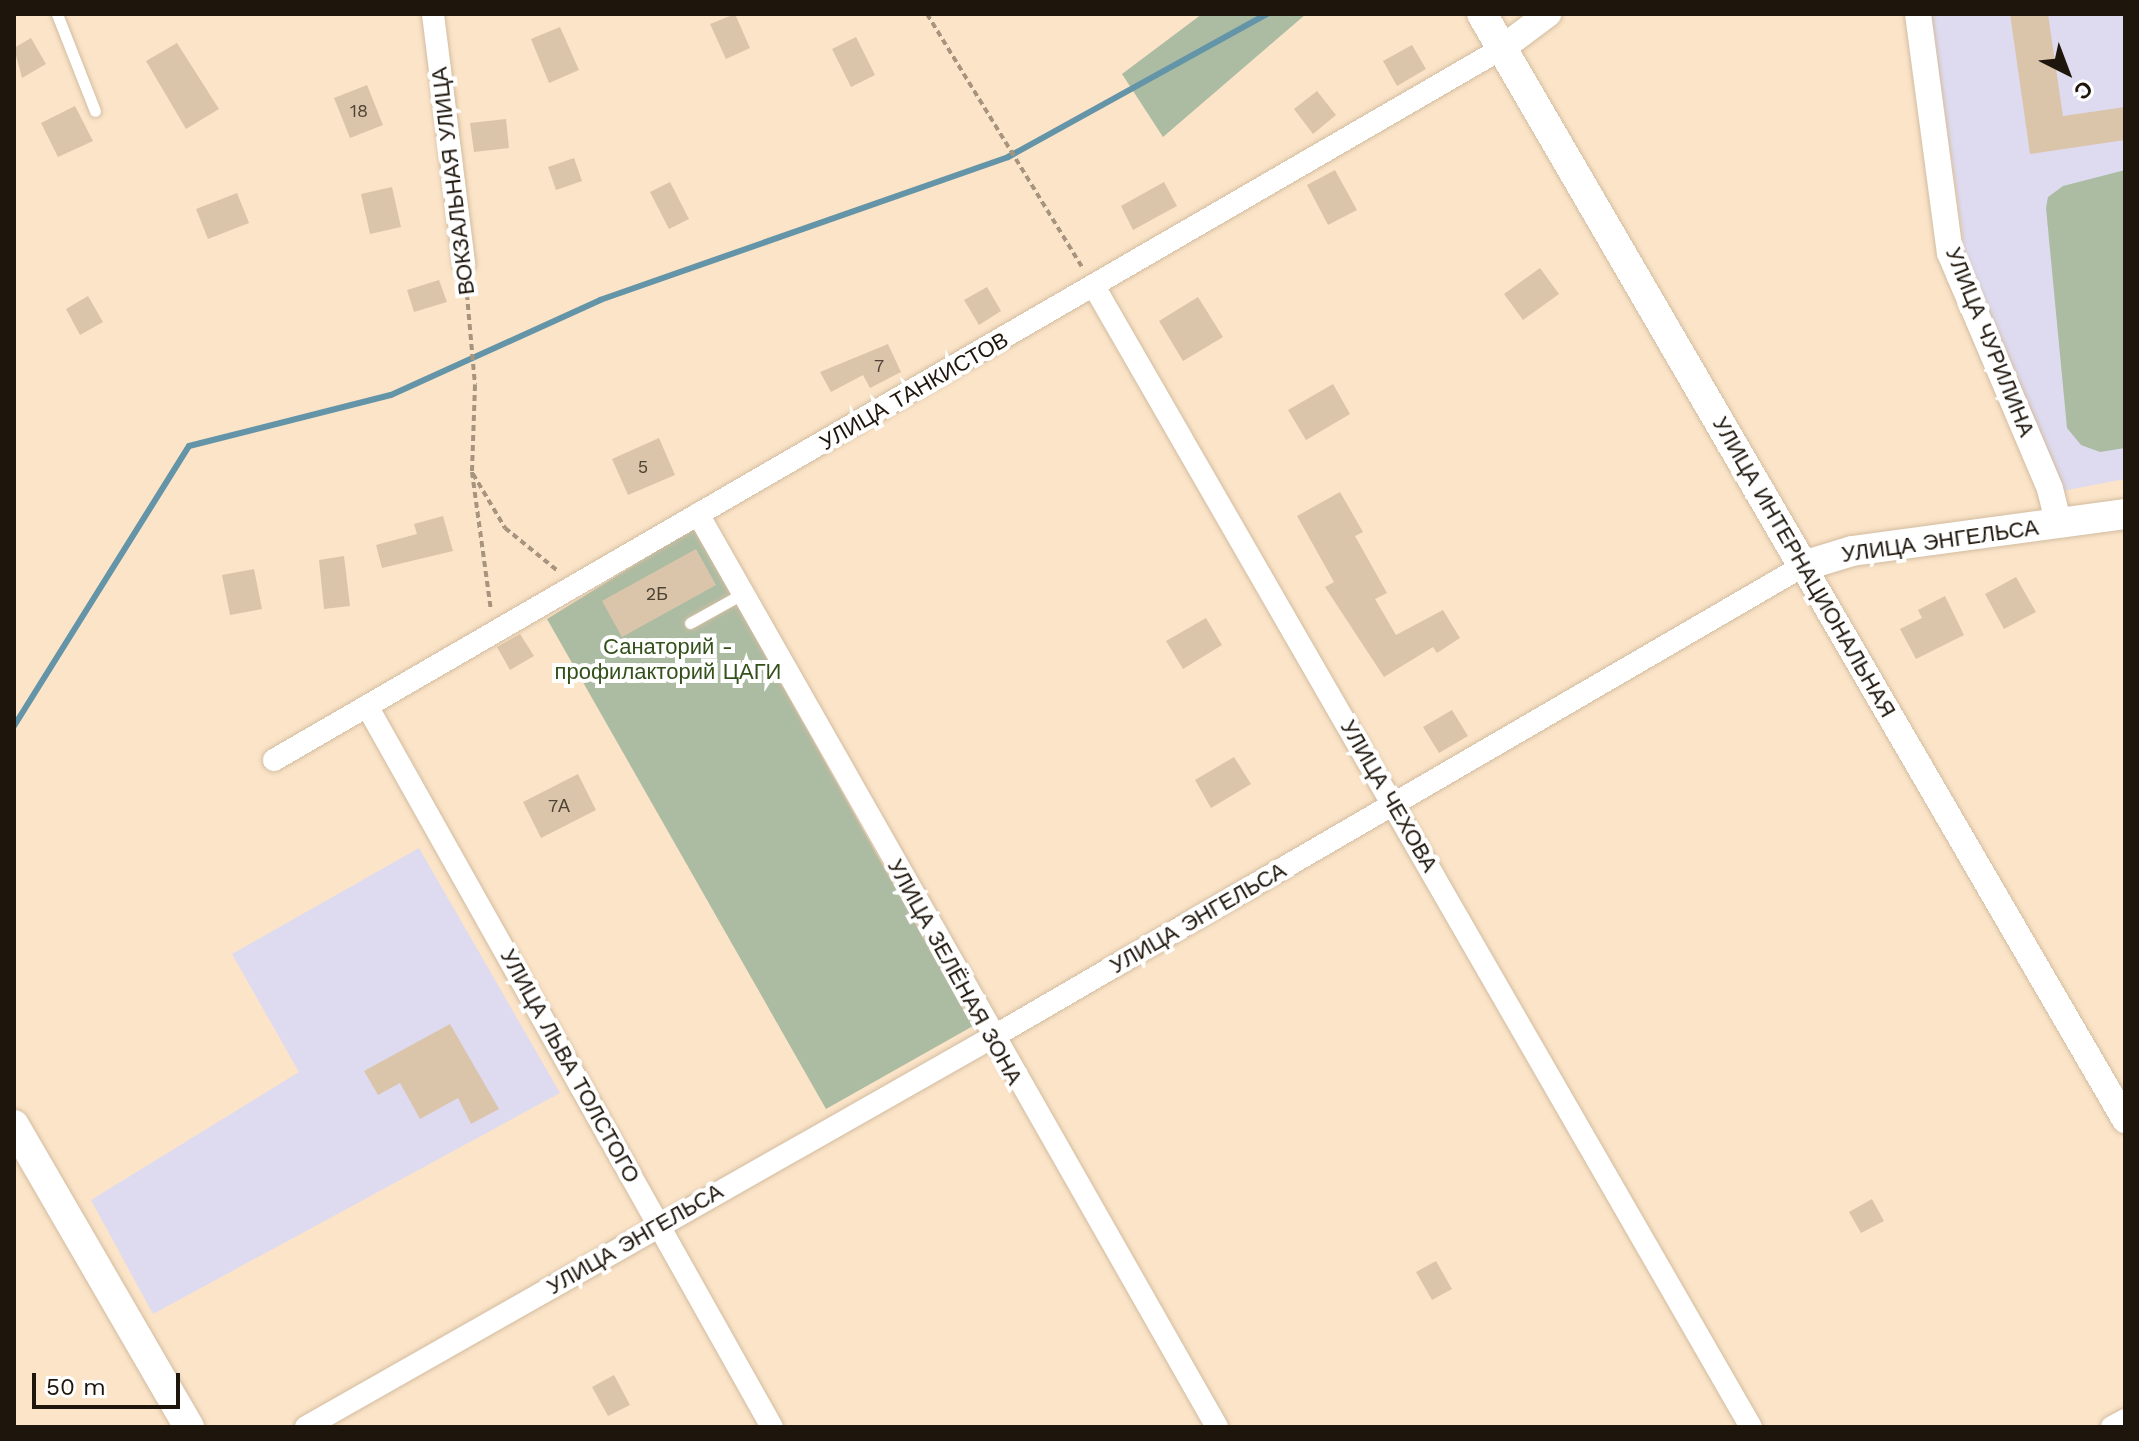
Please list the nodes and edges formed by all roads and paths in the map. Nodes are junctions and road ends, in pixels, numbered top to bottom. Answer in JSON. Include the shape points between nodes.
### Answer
{"nodes":[{"id":1,"x":57,"y":14,"type":"edge"},
{"id":2,"x":433,"y":14,"type":"edge"},
{"id":3,"x":927,"y":14,"type":"edge"},
{"id":4,"x":1482,"y":14,"type":"edge"},
{"id":5,"x":1548,"y":14,"type":"edge"},
{"id":6,"x":1918,"y":14,"type":"edge"},
{"id":7,"x":1501,"y":49,"type":"junction"},
{"id":8,"x":95,"y":111,"type":"dead end"},
{"id":9,"x":464,"y":264,"type":"joint"},
{"id":10,"x":1095,"y":288,"type":"junction"},
{"id":11,"x":472,"y":472,"type":"junction"},
{"id":12,"x":698,"y":514,"type":"junction"},
{"id":13,"x":2125,"y":514,"type":"edge"},
{"id":14,"x":2059,"y":524,"type":"junction"},
{"id":15,"x":1803,"y":566,"type":"junction"},
{"id":16,"x":576,"y":585,"type":"junction"},
{"id":17,"x":742,"y":594,"type":"junction"},
{"id":18,"x":690,"y":623,"type":"dead end"},
{"id":19,"x":495,"y":632,"type":"junction"},
{"id":20,"x":367,"y":706,"type":"junction"},
{"id":21,"x":274,"y":760,"type":"dead end"},
{"id":22,"x":1395,"y":805,"type":"junction"},
{"id":23,"x":991,"y":1038,"type":"junction"},
{"id":24,"x":2125,"y":1120,"type":"edge"},
{"id":25,"x":14,"y":1125,"type":"edge"},
{"id":26,"x":659,"y":1224,"type":"junction"},
{"id":27,"x":2125,"y":1420,"type":"edge"},
{"id":28,"x":189,"y":1427,"type":"edge"},
{"id":29,"x":306,"y":1427,"type":"edge"},
{"id":30,"x":772,"y":1427,"type":"edge"},
{"id":31,"x":1217,"y":1427,"type":"edge"},
{"id":32,"x":1751,"y":1427,"type":"edge"},
{"id":33,"x":2112,"y":1427,"type":"edge"}],
"edges":[{"from":1,"to":8,"type":"lane"},
{"from":2,"to":9,"type":"street","name":"ВОКЗАЛЬНАЯ УЛИЦА"},
{"from":3,"to":10,"type":"path"},
{"from":4,"to":7,"type":"main road","name":"УЛИЦА ИНТЕРНАЦИОНАЛЬНАЯ"},
{"from":5,"to":7,"type":"street","name":"УЛИЦА ТАНКИСТОВ"},
{"from":6,"to":14,"type":"street","name":"УЛИЦА ЧУРИЛИНА","via":[[1950,253],[2050,489]]},
{"from":7,"to":10,"type":"street","name":"УЛИЦА ТАНКИСТОВ"},
{"from":7,"to":15,"type":"main road","name":"УЛИЦА ИНТЕРНАЦИОНАЛЬНАЯ"},
{"from":9,"to":11,"type":"path","name":"ВОКЗАЛЬНАЯ УЛИЦА","via":[[475,385]]},
{"from":10,"to":12,"type":"street","name":"УЛИЦА ТАНКИСТОВ"},
{"from":10,"to":22,"type":"street","name":"УЛИЦА ЧЕХОВА"},
{"from":11,"to":16,"type":"path","via":[[505,528]]},
{"from":11,"to":19,"type":"path"},
{"from":12,"to":16,"type":"street","name":"УЛИЦА ТАНКИСТОВ"},
{"from":12,"to":17,"type":"street","name":"УЛИЦА ЗЕЛЁНАЯ ЗОНА"},
{"from":13,"to":14,"type":"main road","name":"УЛИЦА ЭНГЕЛЬСА"},
{"from":14,"to":15,"type":"main road","name":"УЛИЦА ЭНГЕЛЬСА","via":[[1852,551]]},
{"from":15,"to":22,"type":"street","name":"УЛИЦА ЭНГЕЛЬСА"},
{"from":15,"to":24,"type":"street","name":"УЛИЦА ИНТЕРНАЦИОНАЛЬНАЯ"},
{"from":16,"to":19,"type":"street","name":"УЛИЦА ТАНКИСТОВ"},
{"from":17,"to":18,"type":"lane"},
{"from":17,"to":23,"type":"street","name":"УЛИЦА ЗЕЛЁНАЯ ЗОНА"},
{"from":19,"to":20,"type":"street","name":"УЛИЦА ТАНКИСТОВ"},
{"from":20,"to":21,"type":"street","name":"УЛИЦА ТАНКИСТОВ"},
{"from":20,"to":26,"type":"street","name":"УЛИЦА ЛЬВА ТОЛСТОГО"},
{"from":22,"to":23,"type":"street","name":"УЛИЦА ЭНГЕЛЬСА"},
{"from":22,"to":32,"type":"street","name":"УЛИЦА ЧЕХОВА"},
{"from":23,"to":26,"type":"street","name":"УЛИЦА ЭНГЕЛЬСА"},
{"from":23,"to":31,"type":"street","name":"УЛИЦА ЗЕЛЁНАЯ ЗОНА"},
{"from":25,"to":28,"type":"main road"},
{"from":26,"to":29,"type":"street","name":"УЛИЦА ЭНГЕЛЬСА"},
{"from":26,"to":30,"type":"street","name":"УЛИЦА ЛЬВА ТОЛСТОГО"},
{"from":27,"to":33,"type":"street"}]}
